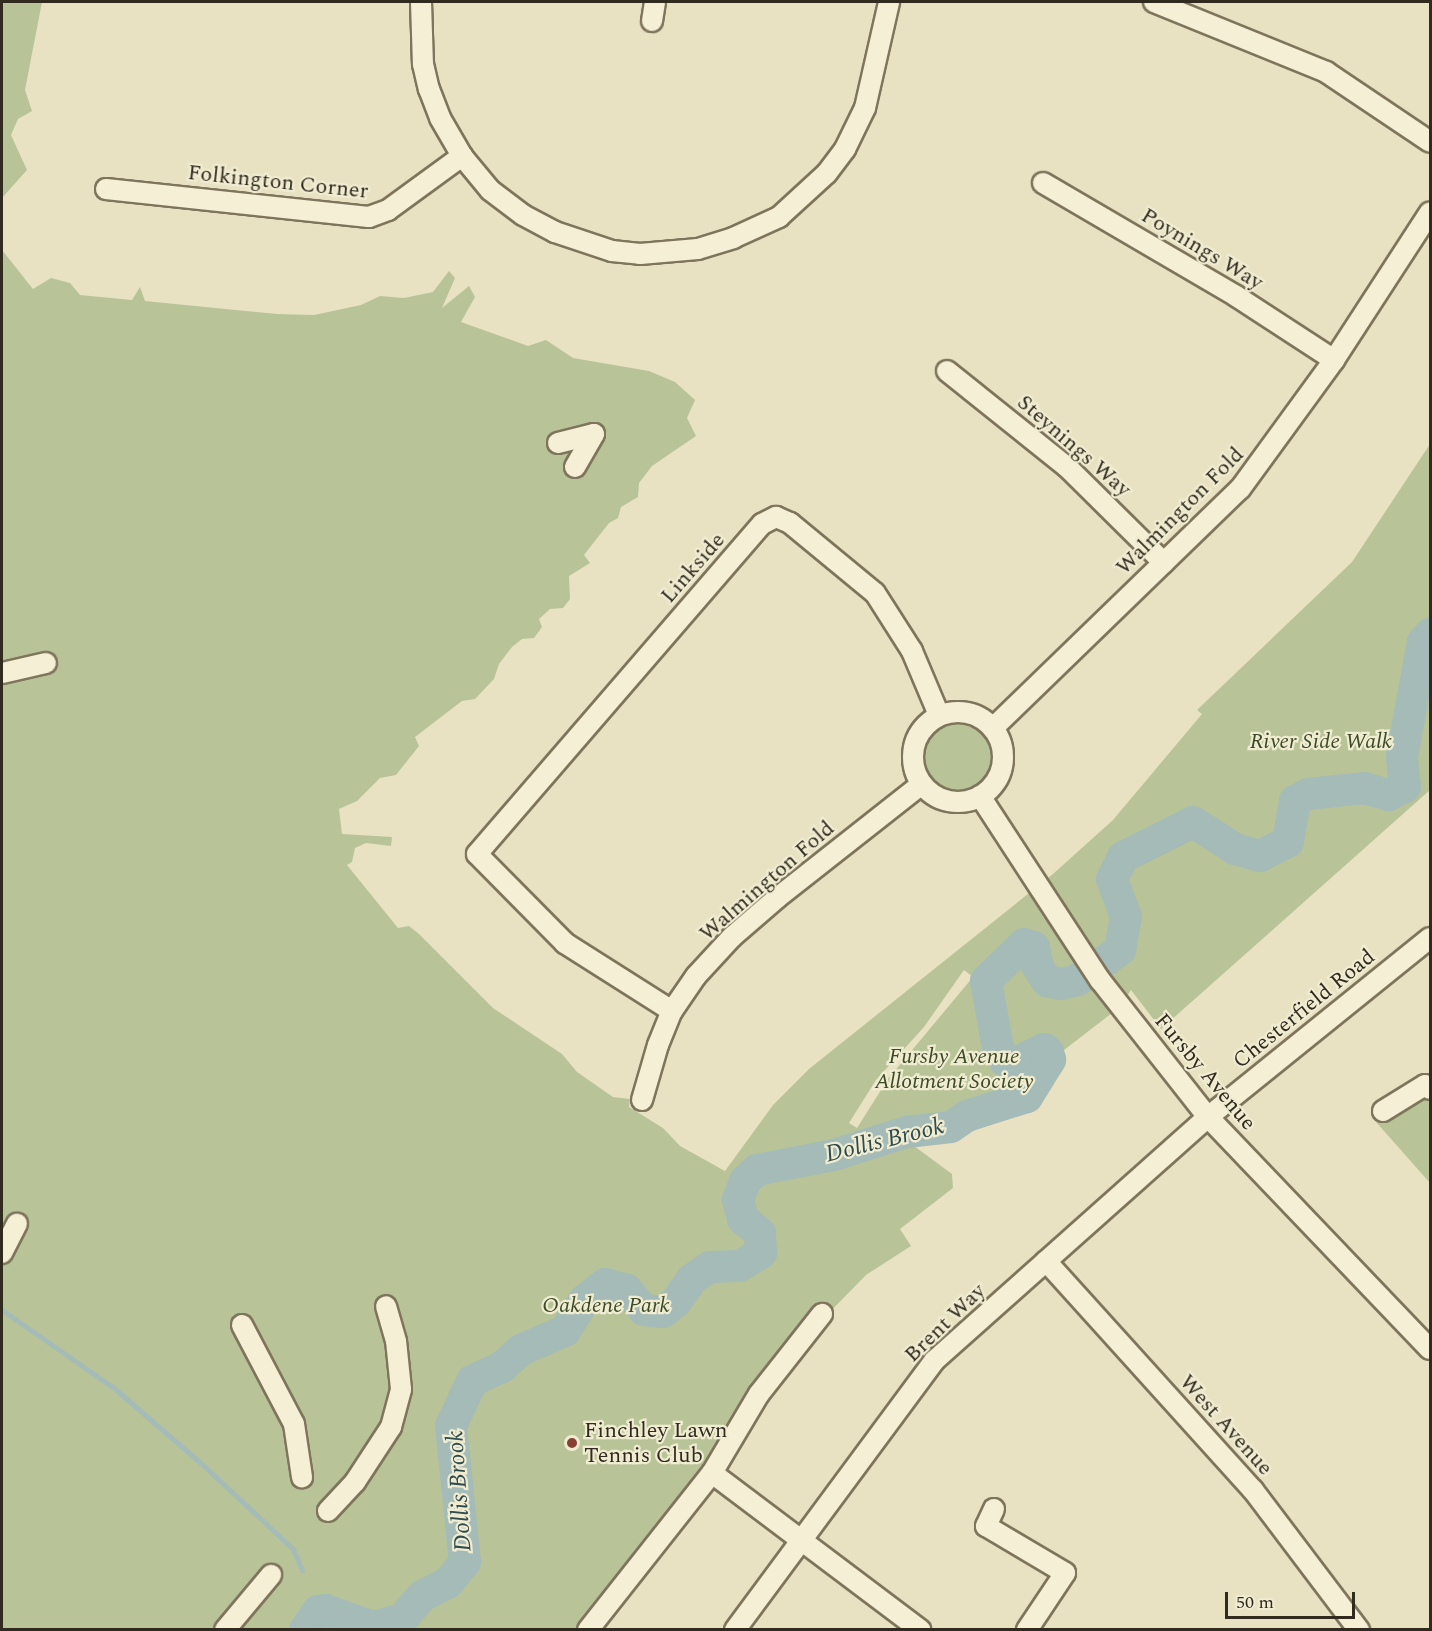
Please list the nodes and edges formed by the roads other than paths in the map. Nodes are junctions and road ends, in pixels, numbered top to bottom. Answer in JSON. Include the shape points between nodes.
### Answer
{"nodes":[{"id":1,"x":421,"y":2,"type":"edge"},
{"id":2,"x":889,"y":2,"type":"edge"},
{"id":3,"x":1154,"y":2,"type":"edge"},
{"id":4,"x":1431,"y":142,"type":"edge"},
{"id":5,"x":462,"y":156,"type":"junction"},
{"id":6,"x":1043,"y":183,"type":"dead end"},
{"id":7,"x":106,"y":189,"type":"dead end"},
{"id":8,"x":1431,"y":212,"type":"edge"},
{"id":9,"x":1334,"y":360,"type":"junction"},
{"id":10,"x":947,"y":371,"type":"dead end"},
{"id":11,"x":558,"y":443,"type":"dead end"},
{"id":12,"x":575,"y":467,"type":"dead end"},
{"id":13,"x":1164,"y":563,"type":"junction"},
{"id":14,"x":46,"y":663,"type":"dead end"},
{"id":15,"x":2,"y":673,"type":"edge"},
{"id":16,"x":939,"y":716,"type":"junction"},
{"id":17,"x":993,"y":728,"type":"junction"},
{"id":18,"x":922,"y":784,"type":"junction"},
{"id":19,"x":980,"y":796,"type":"junction"},
{"id":20,"x":1431,"y":938,"type":"edge"},
{"id":21,"x":672,"y":1011,"type":"junction"},
{"id":22,"x":1431,"y":1089,"type":"edge"},
{"id":23,"x":642,"y":1100,"type":"dead end"},
{"id":24,"x":1383,"y":1111,"type":"dead end"},
{"id":25,"x":1208,"y":1117,"type":"junction"},
{"id":26,"x":17,"y":1224,"type":"dead end"},
{"id":27,"x":2,"y":1253,"type":"edge"},
{"id":28,"x":1046,"y":1261,"type":"junction"},
{"id":29,"x":386,"y":1306,"type":"dead end"},
{"id":30,"x":822,"y":1314,"type":"dead end"},
{"id":31,"x":242,"y":1324,"type":"dead end"},
{"id":32,"x":1431,"y":1349,"type":"edge"},
{"id":33,"x":712,"y":1473,"type":"junction"},
{"id":34,"x":302,"y":1477,"type":"dead end"},
{"id":35,"x":994,"y":1509,"type":"dead end"},
{"id":36,"x":328,"y":1511,"type":"dead end"},
{"id":37,"x":804,"y":1540,"type":"junction"},
{"id":38,"x":271,"y":1575,"type":"dead end"},
{"id":39,"x":225,"y":1629,"type":"edge"},
{"id":40,"x":588,"y":1629,"type":"edge"},
{"id":41,"x":735,"y":1629,"type":"edge"},
{"id":42,"x":920,"y":1629,"type":"edge"},
{"id":43,"x":1026,"y":1629,"type":"edge"},
{"id":44,"x":1359,"y":1629,"type":"edge"}],
"edges":[{"from":1,"to":5,"type":"street","via":[[423,64],[429,89]]},
{"from":2,"to":5,"type":"street","via":[[871,90],[845,149],[827,173],[779,217],[733,238],[698,249],[661,254],[612,251],[582,243],[523,215],[490,190]]},
{"from":3,"to":4,"type":"street","via":[[1326,72]]},
{"from":5,"to":7,"type":"street","name":"Folkington Corner","via":[[388,210],[369,217]]},
{"from":6,"to":9,"type":"street","name":"Poynings Way","via":[[1236,296]]},
{"from":8,"to":9,"type":"street","name":"Walmington Fold"},
{"from":9,"to":13,"type":"street","name":"Walmington Fold","via":[[1240,489]]},
{"from":10,"to":13,"type":"street","name":"Steynings Way","via":[[1067,467]]},
{"from":11,"to":12,"type":"street","via":[[594,434]]},
{"from":13,"to":17,"type":"street","name":"Walmington Fold"},
{"from":14,"to":15,"type":"street"},
{"from":16,"to":17,"type":"street","via":[[968,712]]},
{"from":16,"to":18,"type":"street","via":[[923,728],[914,746],[912,759]]},
{"from":16,"to":21,"type":"street","name":"Linkside","via":[[912,651],[875,593],[790,523],[776,517],[762,524],[469,855],[565,943]]},
{"from":17,"to":19,"type":"street","via":[[1000,739],[1003,765],[991,788]]},
{"from":18,"to":19,"type":"street","via":[[942,800],[955,802]]},
{"from":18,"to":21,"type":"street","name":"Walmington Fold","via":[[732,937],[696,976]]},
{"from":19,"to":25,"type":"street","name":"Fursby Avenue","via":[[1100,980]]},
{"from":20,"to":25,"type":"street","name":"Chesterfield Road"},
{"from":21,"to":23,"type":"street","name":"Walmington Fold"},
{"from":22,"to":24,"type":"street","via":[[1425,1085]]},
{"from":25,"to":28,"type":"street","name":"Brent Way"},
{"from":25,"to":32,"type":"street","name":"Fursby Avenue"},
{"from":26,"to":27,"type":"street"},
{"from":28,"to":37,"type":"street","name":"Brent Way","via":[[934,1361]]},
{"from":28,"to":44,"type":"street","name":"West Avenue","via":[[1252,1490]]},
{"from":29,"to":36,"type":"street","via":[[396,1341],[400,1389],[391,1427],[355,1482]]},
{"from":30,"to":33,"type":"street","via":[[759,1394]]},
{"from":31,"to":34,"type":"street","via":[[294,1424]]},
{"from":33,"to":37,"type":"street"},
{"from":33,"to":40,"type":"street"},
{"from":35,"to":43,"type":"street","via":[[986,1526],[1065,1574]]},
{"from":37,"to":41,"type":"street","name":"Brent Way"},
{"from":37,"to":42,"type":"street"},
{"from":38,"to":39,"type":"street"}]}
